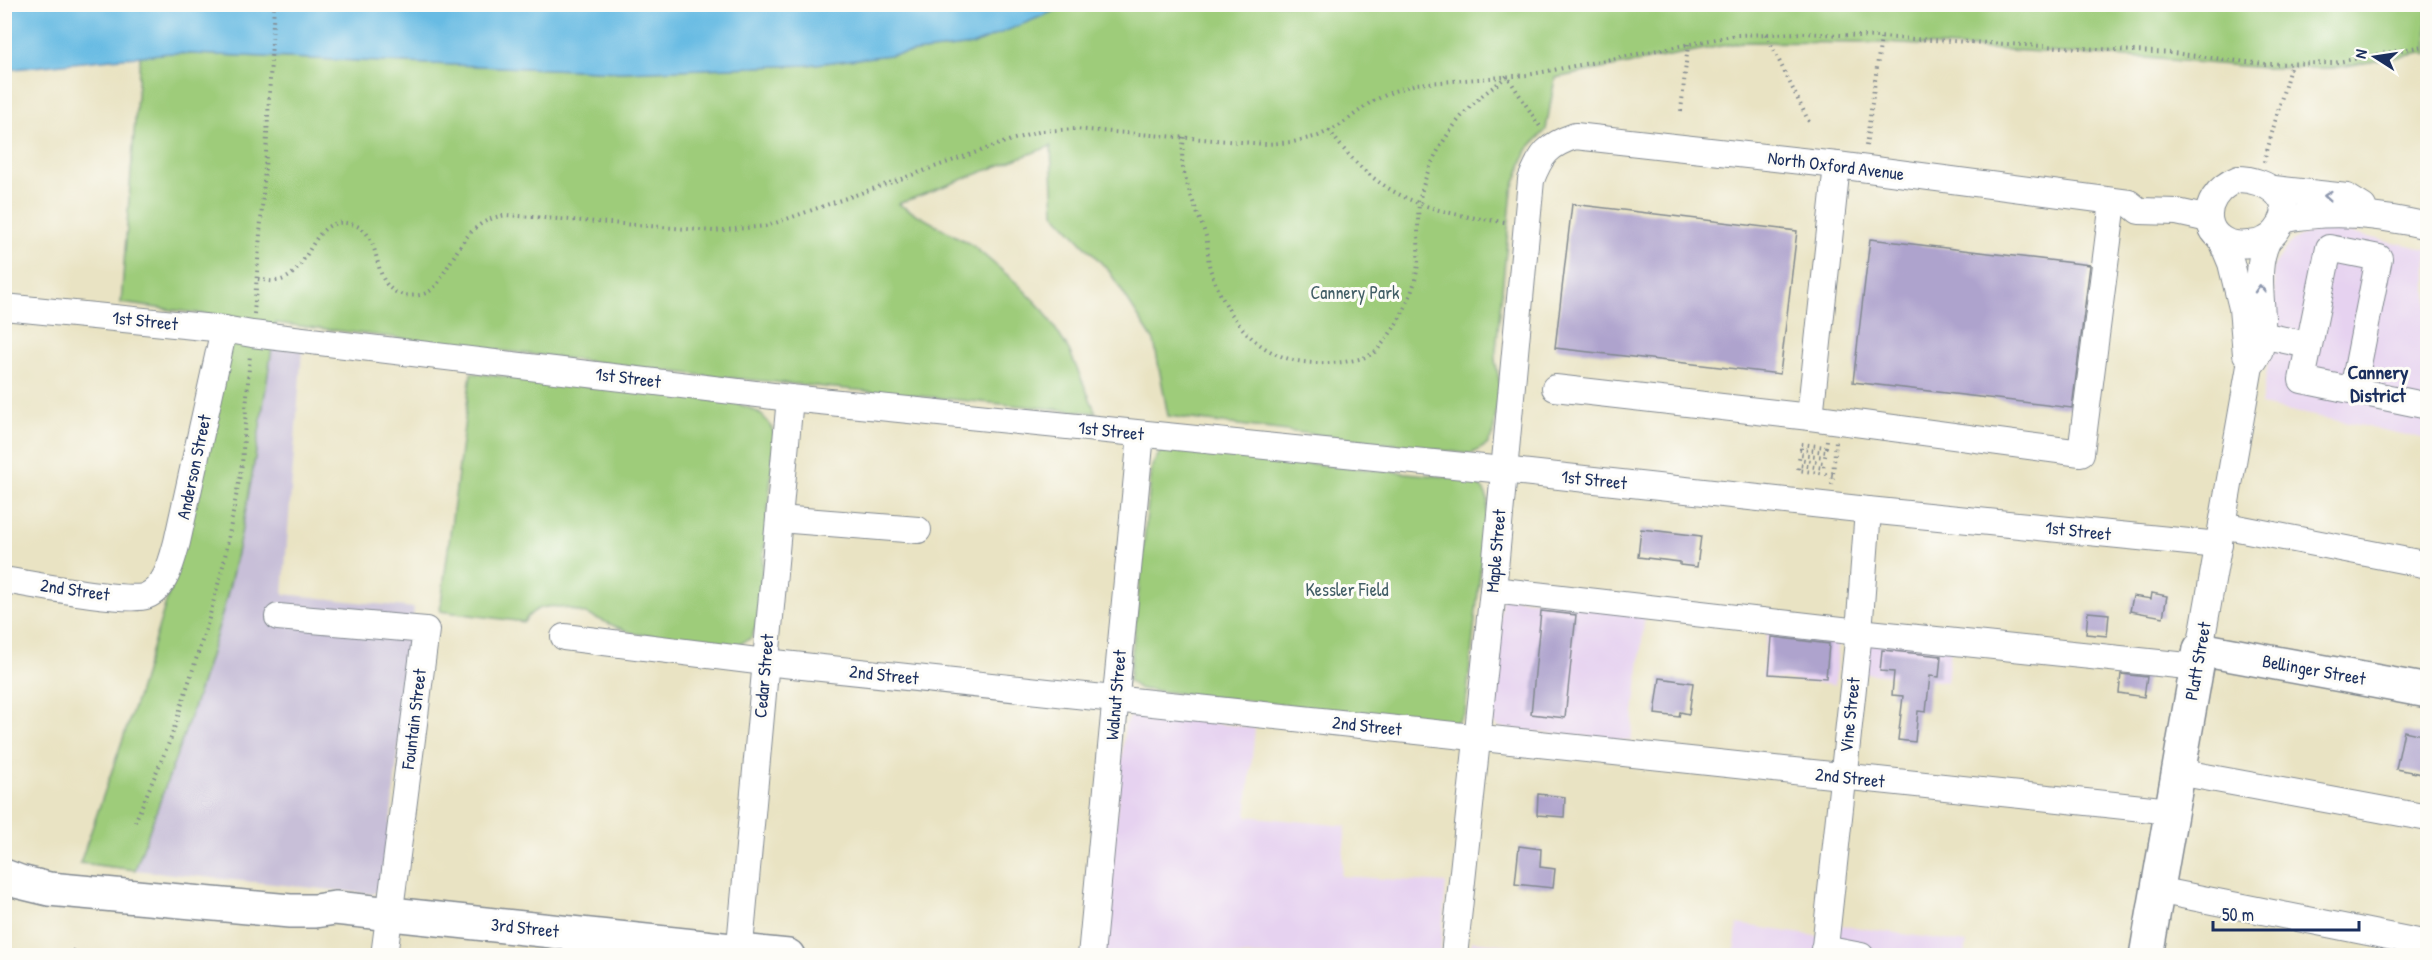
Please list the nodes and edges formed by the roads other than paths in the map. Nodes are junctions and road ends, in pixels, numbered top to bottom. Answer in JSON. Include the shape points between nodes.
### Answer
{"nodes":[{"id":1,"x":1544,"y":139,"type":"joint"},
{"id":2,"x":1837,"y":165,"type":"junction"},
{"id":3,"x":2274,"y":189,"type":"junction"},
{"id":4,"x":2216,"y":191,"type":"junction"},
{"id":5,"x":2121,"y":203,"type":"junction"},
{"id":6,"x":2376,"y":215,"type":"junction"},
{"id":7,"x":2427,"y":226,"type":"edge"},
{"id":8,"x":2215,"y":229,"type":"junction"},
{"id":9,"x":2276,"y":229,"type":"junction"},
{"id":10,"x":2364,"y":255,"type":"junction"},
{"id":11,"x":4,"y":306,"type":"edge"},
{"id":12,"x":224,"y":329,"type":"junction"},
{"id":13,"x":2260,"y":335,"type":"junction"},
{"id":14,"x":2308,"y":345,"type":"junction"},
{"id":15,"x":2250,"y":366,"type":"junction"},
{"id":16,"x":1555,"y":388,"type":"dead end"},
{"id":17,"x":2353,"y":390,"type":"junction"},
{"id":18,"x":790,"y":398,"type":"junction"},
{"id":19,"x":2427,"y":406,"type":"edge"},
{"id":20,"x":1810,"y":417,"type":"junction"},
{"id":21,"x":1141,"y":435,"type":"junction"},
{"id":22,"x":1503,"y":470,"type":"junction"},
{"id":23,"x":1868,"y":510,"type":"junction"},
{"id":24,"x":779,"y":519,"type":"junction"},
{"id":25,"x":918,"y":530,"type":"dead end"},
{"id":26,"x":2220,"y":535,"type":"junction"},
{"id":27,"x":2427,"y":565,"type":"edge"},
{"id":28,"x":4,"y":580,"type":"edge"},
{"id":29,"x":1493,"y":590,"type":"junction"},
{"id":30,"x":146,"y":596,"type":"joint"},
{"id":31,"x":278,"y":617,"type":"dead end"},
{"id":32,"x":1859,"y":632,"type":"junction"},
{"id":33,"x":564,"y":637,"type":"dead end"},
{"id":34,"x":2198,"y":658,"type":"junction"},
{"id":35,"x":765,"y":663,"type":"junction"},
{"id":36,"x":2427,"y":692,"type":"edge"},
{"id":37,"x":1115,"y":698,"type":"junction"},
{"id":38,"x":1476,"y":738,"type":"junction"},
{"id":39,"x":2178,"y":771,"type":"junction"},
{"id":40,"x":1843,"y":777,"type":"junction"},
{"id":41,"x":2171,"y":811,"type":"junction"},
{"id":42,"x":2427,"y":818,"type":"edge"},
{"id":43,"x":4,"y":874,"type":"edge"},
{"id":44,"x":2157,"y":890,"type":"junction"},
{"id":45,"x":390,"y":914,"type":"junction"},
{"id":46,"x":2427,"y":944,"type":"edge"},
{"id":47,"x":1824,"y":952,"type":"edge"},
{"id":48,"x":739,"y":953,"type":"edge"},
{"id":49,"x":384,"y":956,"type":"edge"},
{"id":50,"x":788,"y":956,"type":"edge"},
{"id":51,"x":1091,"y":956,"type":"edge"},
{"id":52,"x":1454,"y":956,"type":"edge"},
{"id":53,"x":1860,"y":956,"type":"edge"},
{"id":54,"x":2146,"y":956,"type":"edge"}],
"edges":[{"from":1,"to":2,"type":"street","name":"North Oxford Avenue","via":[[1558,142],[1575,136]]},
{"from":1,"to":22,"type":"street","name":"Maple Street","via":[[1531,180]]},
{"from":2,"to":5,"type":"street","name":"North Oxford Avenue"},
{"from":2,"to":20,"type":"street"},
{"from":3,"to":4,"type":"street","via":[[2238,178]]},
{"from":6,"to":3,"type":"street","one_way":true,"via":[[2347,197]]},
{"from":3,"to":9,"type":"street","via":[[2284,210]]},
{"from":4,"to":5,"type":"street","name":"North Oxford Avenue","via":[[2178,198],[2140,197]]},
{"from":4,"to":8,"type":"street","via":[[2211,201]]},
{"from":5,"to":8,"type":"street","name":"North Oxford Avenue","via":[[2139,211],[2177,212]]},
{"from":5,"to":20,"type":"street","via":[[2081,453]]},
{"from":6,"to":7,"type":"street"},
{"from":6,"to":9,"type":"street","via":[[2309,214]]},
{"from":6,"to":10,"type":"street"},
{"from":8,"to":9,"type":"street","via":[[2231,244],[2245,245],[2258,243]]},
{"from":8,"to":15,"type":"street","name":"Platt Street","via":[[2231,263]]},
{"from":13,"to":9,"type":"street","name":"Platt Street","one_way":true,"via":[[2260,266],[2263,249]]},
{"from":10,"to":14,"type":"street","via":[[2329,248]]},
{"from":10,"to":17,"type":"street","via":[[2379,258]]},
{"from":11,"to":12,"type":"street","name":"1st Street"},
{"from":12,"to":18,"type":"street","name":"1st Street"},
{"from":12,"to":30,"type":"street","name":"Anderson Street","via":[[170,566],[161,584]]},
{"from":13,"to":14,"type":"street"},
{"from":13,"to":15,"type":"street","name":"Platt Street","via":[[2260,351]]},
{"from":14,"to":17,"type":"street","via":[[2302,380]]},
{"from":15,"to":26,"type":"street","name":"Platt Street"},
{"from":16,"to":20,"type":"street"},
{"from":17,"to":19,"type":"street"},
{"from":18,"to":21,"type":"street","name":"1st Street"},
{"from":18,"to":24,"type":"street","name":"Cedar Street"},
{"from":21,"to":22,"type":"street","name":"1st Street"},
{"from":21,"to":37,"type":"street","name":"Walnut Street"},
{"from":22,"to":23,"type":"street","name":"1st Street"},
{"from":22,"to":29,"type":"street","name":"Maple Street"},
{"from":23,"to":26,"type":"street","name":"1st Street"},
{"from":23,"to":32,"type":"street","name":"Vine Street"},
{"from":24,"to":25,"type":"street"},
{"from":24,"to":35,"type":"street","name":"Cedar Street"},
{"from":26,"to":27,"type":"street","name":"1st Street"},
{"from":26,"to":34,"type":"street","name":"Platt Street"},
{"from":28,"to":30,"type":"street","name":"2nd Street","via":[[120,597]]},
{"from":29,"to":32,"type":"street"},
{"from":29,"to":38,"type":"street","name":"Maple Street"},
{"from":31,"to":45,"type":"street","name":"Fountain Street","via":[[426,630]]},
{"from":32,"to":34,"type":"street"},
{"from":32,"to":40,"type":"street","name":"Vine Street"},
{"from":33,"to":35,"type":"street","name":"2nd Street"},
{"from":34,"to":36,"type":"main road","name":"Bellinger Street"},
{"from":34,"to":39,"type":"main road","name":"Platt Street"},
{"from":35,"to":37,"type":"street","name":"2nd Street"},
{"from":35,"to":48,"type":"street","name":"Cedar Street"},
{"from":37,"to":38,"type":"street","name":"2nd Street"},
{"from":37,"to":51,"type":"street","name":"Walnut Street"},
{"from":38,"to":40,"type":"street","name":"2nd Street"},
{"from":38,"to":52,"type":"street","name":"Maple Street"},
{"from":39,"to":41,"type":"main road","name":"Platt Street"},
{"from":39,"to":42,"type":"street"},
{"from":40,"to":41,"type":"street","name":"2nd Street"},
{"from":40,"to":47,"type":"street","name":"Vine Street"},
{"from":41,"to":44,"type":"main road","name":"Platt Street"},
{"from":43,"to":45,"type":"main road","name":"3rd Street","via":[[42,868],[106,874],[290,894],[313,898],[334,908]]},
{"from":44,"to":46,"type":"street"},
{"from":44,"to":54,"type":"main road","name":"Platt Street"},
{"from":45,"to":48,"type":"main road","name":"3rd Street"},
{"from":45,"to":49,"type":"street","name":"Fountain Street"},
{"from":47,"to":53,"type":"street"},
{"from":48,"to":50,"type":"main road","name":"3rd Street"}]}
